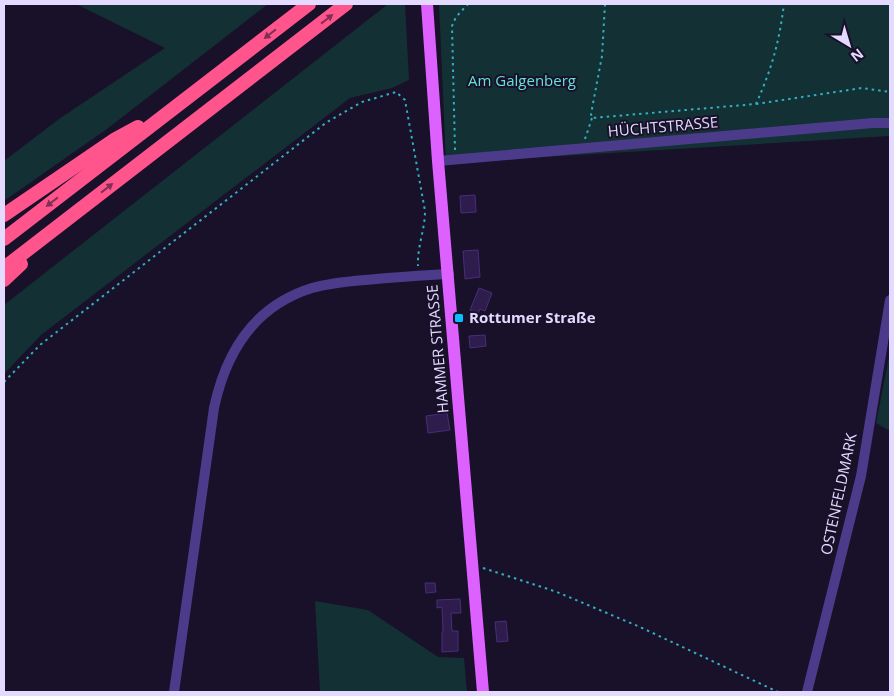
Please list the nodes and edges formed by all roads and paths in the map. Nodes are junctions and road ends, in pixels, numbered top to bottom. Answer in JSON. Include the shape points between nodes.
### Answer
{"nodes":[{"id":1,"x":308,"y":4,"type":"edge"},
{"id":2,"x":346,"y":4,"type":"edge"},
{"id":3,"x":427,"y":4,"type":"edge"},
{"id":4,"x":468,"y":4,"type":"edge"},
{"id":5,"x":605,"y":4,"type":"edge"},
{"id":6,"x":784,"y":4,"type":"edge"},
{"id":7,"x":890,"y":92,"type":"edge"},
{"id":8,"x":756,"y":104,"type":"junction"},
{"id":9,"x":174,"y":108,"type":"junction"},
{"id":10,"x":592,"y":118,"type":"junction"},
{"id":11,"x":890,"y":123,"type":"edge"},
{"id":12,"x":582,"y":149,"type":"junction"},
{"id":13,"x":456,"y":160,"type":"junction"},
{"id":14,"x":438,"y":161,"type":"junction"},
{"id":15,"x":4,"y":215,"type":"edge"},
{"id":16,"x":69,"y":218,"type":"junction"},
{"id":17,"x":4,"y":239,"type":"edge"},
{"id":18,"x":4,"y":268,"type":"edge"},
{"id":19,"x":449,"y":274,"type":"junction"},
{"id":20,"x":418,"y":276,"type":"junction"},
{"id":21,"x":4,"y":280,"type":"edge"},
{"id":22,"x":890,"y":300,"type":"edge"},
{"id":23,"x":4,"y":382,"type":"edge"},
{"id":24,"x":472,"y":564,"type":"junction"},
{"id":25,"x":174,"y":692,"type":"edge"},
{"id":26,"x":483,"y":692,"type":"edge"},
{"id":27,"x":778,"y":692,"type":"edge"},
{"id":28,"x":807,"y":692,"type":"edge"}],
"edges":[{"from":1,"to":9,"type":"highway","one_way":true},
{"from":16,"to":2,"type":"highway","one_way":true},
{"from":3,"to":14,"type":"main road","name":"HAMMER STRASSE"},
{"from":4,"to":13,"type":"path","via":[[452,26]]},
{"from":5,"to":10,"type":"path","via":[[602,56]]},
{"from":6,"to":8,"type":"path","via":[[770,73]]},
{"from":7,"to":8,"type":"path","via":[[862,88]]},
{"from":8,"to":10,"type":"path"},
{"from":9,"to":15,"type":"highway","via":[[114,140]]},
{"from":9,"to":17,"type":"highway","one_way":true},
{"from":10,"to":12,"type":"path"},
{"from":11,"to":12,"type":"street","name":"HÜCHTSTRASSE"},
{"from":12,"to":13,"type":"street","name":"HÜCHTSTRASSE"},
{"from":13,"to":14,"type":"street","name":"HÜCHTSTRASSE"},
{"from":14,"to":19,"type":"main road","name":"HAMMER STRASSE"},
{"from":16,"to":18,"type":"highway"},
{"from":16,"to":21,"type":"highway"},
{"from":19,"to":20,"type":"street"},
{"from":19,"to":24,"type":"main road","name":"HAMMER STRASSE"},
{"from":20,"to":23,"type":"path","via":[[418,245],[425,224],[425,211],[405,100],[396,92],[362,102],[327,122],[40,345]]},
{"from":20,"to":25,"type":"street","via":[[346,281],[295,294],[258,320],[232,353],[214,408]]},
{"from":22,"to":28,"type":"street","name":"OSTENFELDMARK","via":[[860,476]]},
{"from":24,"to":26,"type":"main road","name":"HAMMER STRASSE"},
{"from":24,"to":27,"type":"path","via":[[557,592]]}]}
